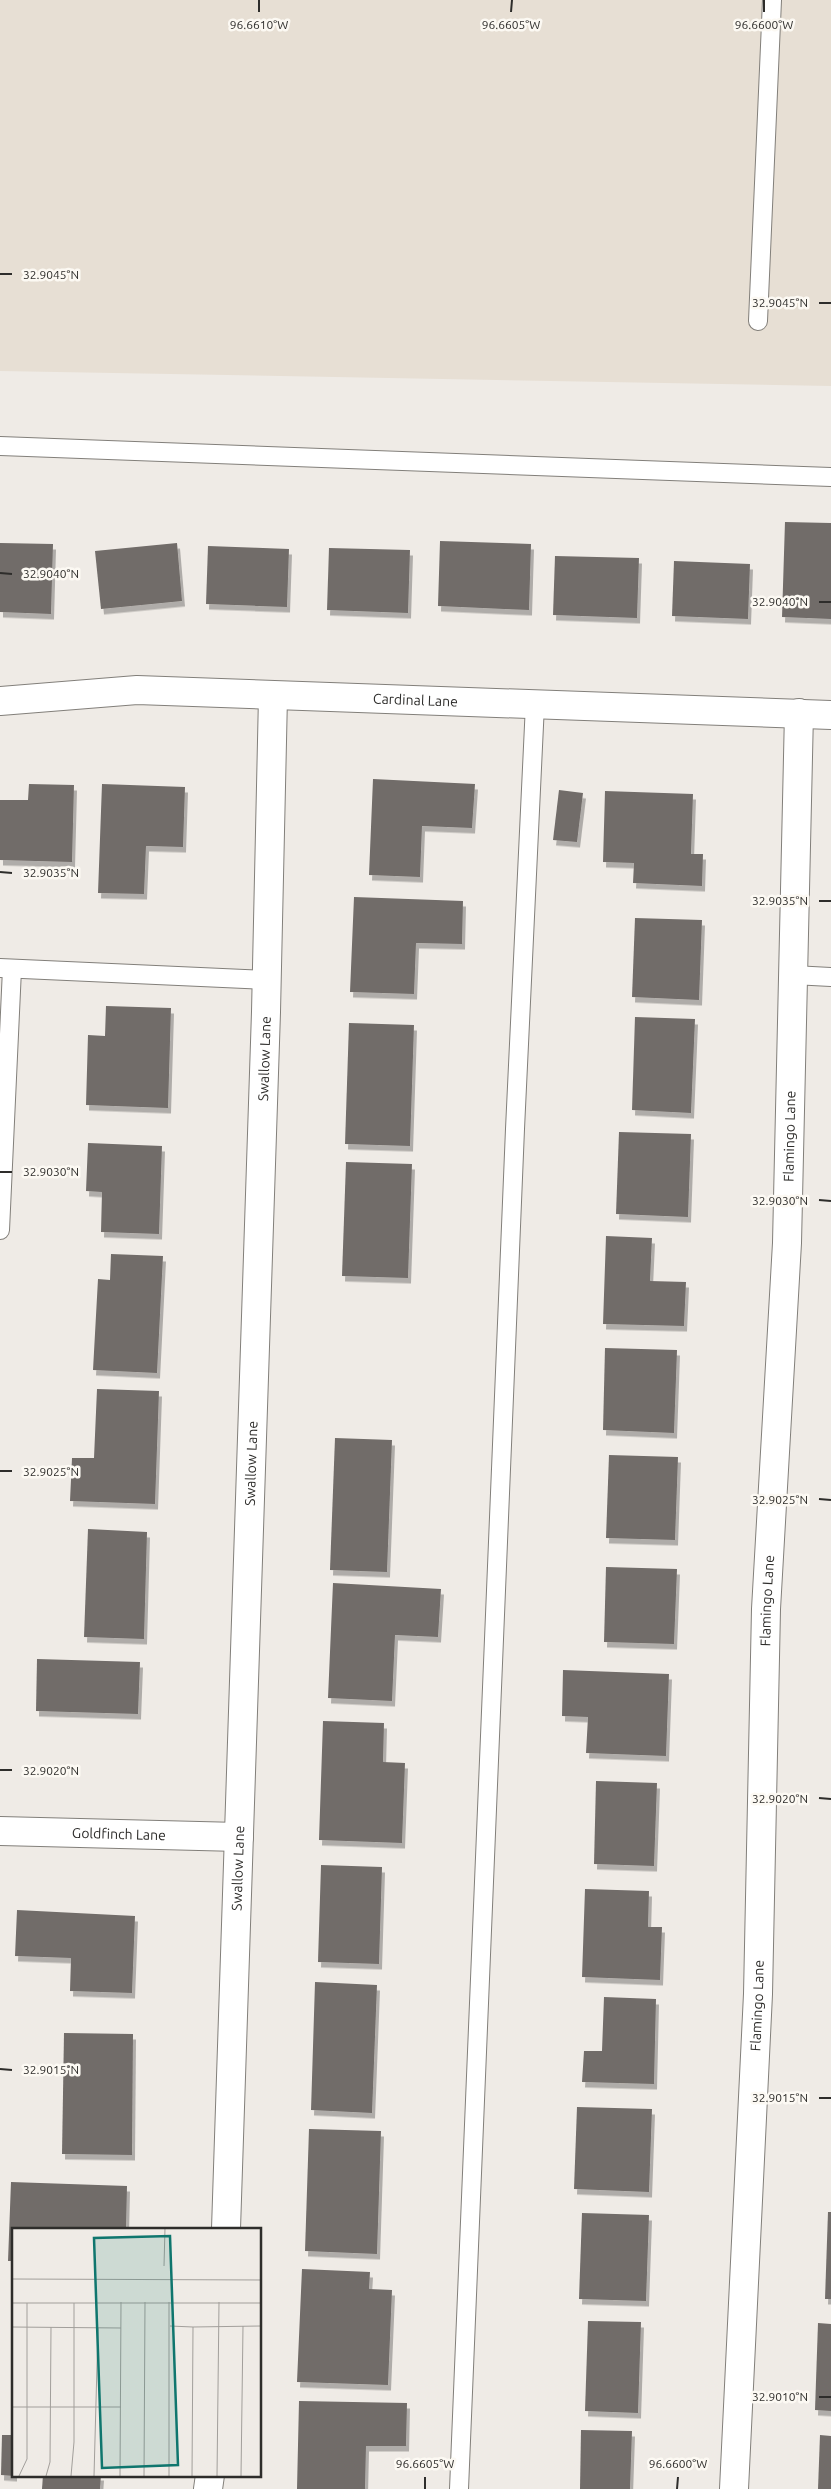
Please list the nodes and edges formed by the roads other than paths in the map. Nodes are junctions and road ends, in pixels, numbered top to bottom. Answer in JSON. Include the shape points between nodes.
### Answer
{"nodes":[{"id":1,"x":772,"y":0,"type":"edge"},
{"id":2,"x":758,"y":321,"type":"dead end"},
{"id":3,"x":0,"y":446,"type":"edge"},
{"id":4,"x":831,"y":477,"type":"edge"},
{"id":5,"x":273,"y":696,"type":"junction"},
{"id":6,"x":0,"y":701,"type":"edge"},
{"id":7,"x":535,"y":704,"type":"junction"},
{"id":8,"x":799,"y":713,"type":"junction"},
{"id":9,"x":831,"y":715,"type":"edge"},
{"id":10,"x":6,"y":968,"type":"edge"},
{"id":11,"x":793,"y":976,"type":"junction"},
{"id":12,"x":831,"y":977,"type":"edge"},
{"id":13,"x":267,"y":980,"type":"junction"},
{"id":14,"x":0,"y":1230,"type":"edge"},
{"id":15,"x":0,"y":1831,"type":"edge"},
{"id":16,"x":239,"y":1838,"type":"junction"},
{"id":17,"x":226,"y":2228,"type":"edge"},
{"id":18,"x":210,"y":2476,"type":"edge"},
{"id":19,"x":208,"y":2489,"type":"edge"},
{"id":20,"x":459,"y":2489,"type":"edge"},
{"id":21,"x":734,"y":2489,"type":"edge"}],
"edges":[{"from":1,"to":2,"type":"lane"},
{"from":3,"to":4,"type":"lane"},
{"from":5,"to":6,"type":"street","name":"Cardinal Lane","via":[[137,690]]},
{"from":5,"to":7,"type":"street","name":"Cardinal Lane"},
{"from":5,"to":13,"type":"street","name":"Swallow Lane"},
{"from":7,"to":8,"type":"street","name":"Cardinal Lane"},
{"from":7,"to":20,"type":"lane"},
{"from":8,"to":9,"type":"street","name":"Cardinal Lane"},
{"from":8,"to":11,"type":"street","name":"Flamingo Lane"},
{"from":10,"to":13,"type":"lane"},
{"from":10,"to":14,"type":"lane"},
{"from":11,"to":12,"type":"lane"},
{"from":11,"to":21,"type":"street","name":"Flamingo Lane","via":[[787,1243],[766,1609],[758,1994]]},
{"from":13,"to":16,"type":"street","name":"Swallow Lane"},
{"from":15,"to":16,"type":"street","name":"Goldfinch Lane"},
{"from":16,"to":17,"type":"street","name":"Swallow Lane"},
{"from":18,"to":19,"type":"street"}]}
